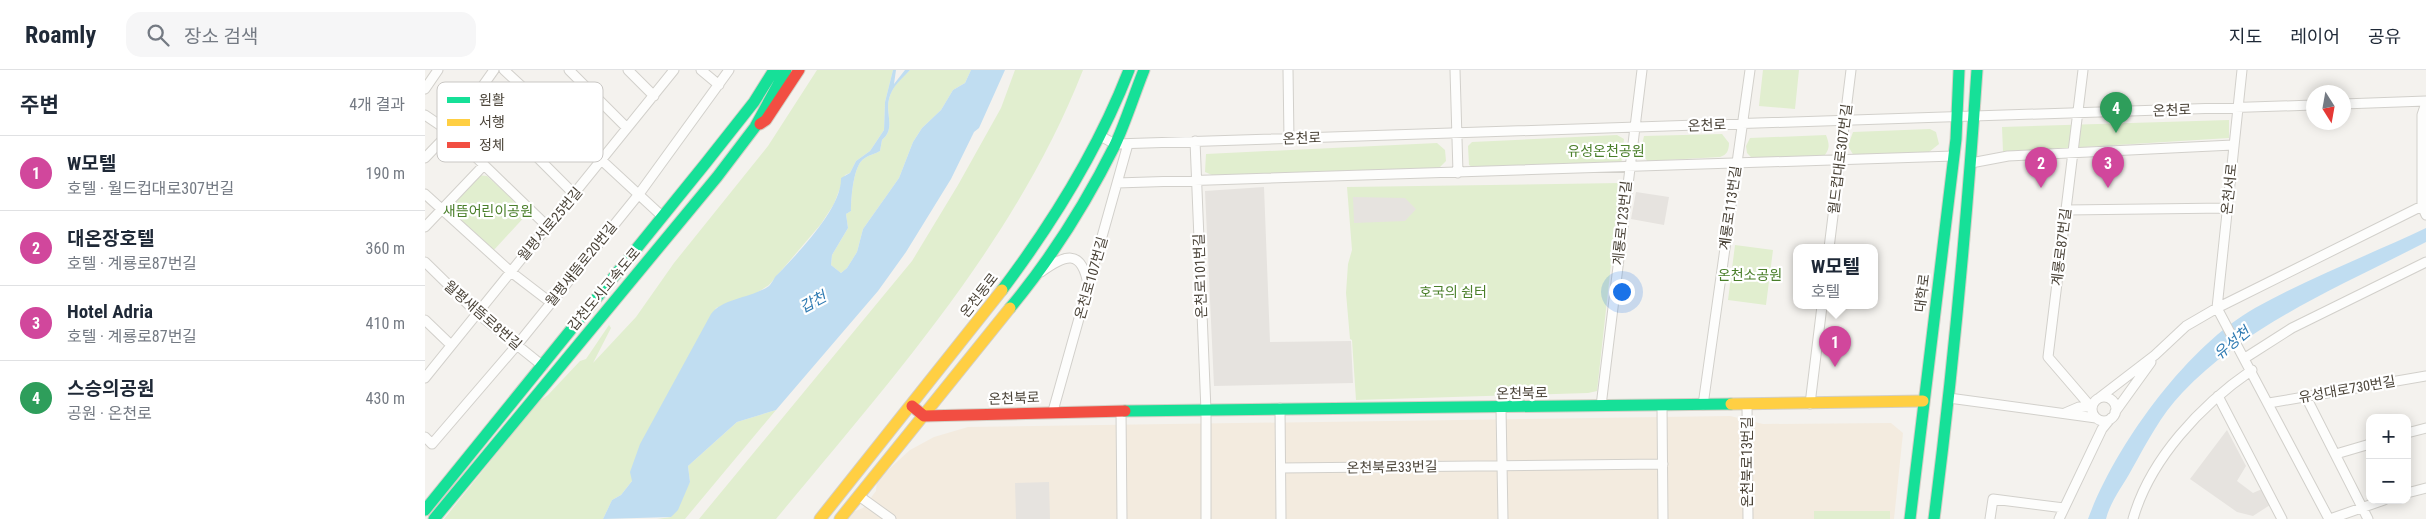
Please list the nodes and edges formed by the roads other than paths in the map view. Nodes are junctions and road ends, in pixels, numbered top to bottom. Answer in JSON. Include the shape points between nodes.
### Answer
{"nodes":[{"id":1,"x":438,"y":70,"type":"edge"},
{"id":2,"x":494,"y":70,"type":"edge"},
{"id":3,"x":504,"y":70,"type":"edge"},
{"id":4,"x":569,"y":70,"type":"edge"},
{"id":5,"x":628,"y":70,"type":"edge"},
{"id":6,"x":674,"y":70,"type":"edge"},
{"id":7,"x":701,"y":70,"type":"edge"},
{"id":8,"x":729,"y":70,"type":"edge"},
{"id":9,"x":763,"y":70,"type":"edge"},
{"id":10,"x":774,"y":70,"type":"edge"},
{"id":11,"x":785,"y":70,"type":"edge"},
{"id":12,"x":799,"y":70,"type":"edge"},
{"id":13,"x":1129,"y":70,"type":"edge"},
{"id":14,"x":1144,"y":70,"type":"edge"},
{"id":15,"x":1288,"y":70,"type":"edge"},
{"id":16,"x":1455,"y":70,"type":"edge"},
{"id":17,"x":1642,"y":70,"type":"edge"},
{"id":18,"x":1750,"y":70,"type":"edge"},
{"id":19,"x":1851,"y":70,"type":"edge"},
{"id":20,"x":1959,"y":70,"type":"edge"},
{"id":21,"x":1977,"y":70,"type":"edge"},
{"id":22,"x":2083,"y":70,"type":"edge"},
{"id":23,"x":2242,"y":70,"type":"edge"},
{"id":24,"x":486,"y":82,"type":"edge"},
{"id":25,"x":517,"y":82,"type":"edge"},
{"id":26,"x":581,"y":82,"type":"edge"},
{"id":27,"x":719,"y":85,"type":"junction"},
{"id":28,"x":425,"y":89,"type":"edge"},
{"id":29,"x":654,"y":96,"type":"junction"},
{"id":30,"x":2426,"y":102,"type":"edge"},
{"id":31,"x":603,"y":104,"type":"edge"},
{"id":32,"x":2351,"y":104,"type":"edge"},
{"id":33,"x":2306,"y":105,"type":"edge"},
{"id":34,"x":2237,"y":108,"type":"junction"},
{"id":35,"x":2078,"y":113,"type":"junction"},
{"id":36,"x":425,"y":115,"type":"edge"},
{"id":37,"x":1957,"y":117,"type":"junction"},
{"id":38,"x":1974,"y":117,"type":"junction"},
{"id":39,"x":1844,"y":121,"type":"junction"},
{"id":40,"x":437,"y":123,"type":"edge"},
{"id":41,"x":1742,"y":124,"type":"junction"},
{"id":42,"x":733,"y":127,"type":"junction"},
{"id":43,"x":755,"y":127,"type":"junction"},
{"id":44,"x":627,"y":128,"type":"junction"},
{"id":45,"x":1635,"y":128,"type":"junction"},
{"id":46,"x":1455,"y":133,"type":"junction"},
{"id":47,"x":1102,"y":137,"type":"junction"},
{"id":48,"x":1289,"y":138,"type":"junction"},
{"id":49,"x":1195,"y":142,"type":"junction"},
{"id":50,"x":1115,"y":144,"type":"junction"},
{"id":51,"x":1128,"y":144,"type":"junction"},
{"id":52,"x":2233,"y":145,"type":"junction"},
{"id":53,"x":437,"y":146,"type":"edge"},
{"id":54,"x":2073,"y":152,"type":"junction"},
{"id":55,"x":1954,"y":156,"type":"junction"},
{"id":56,"x":425,"y":158,"type":"edge"},
{"id":57,"x":603,"y":158,"type":"edge"},
{"id":58,"x":1839,"y":160,"type":"junction"},
{"id":59,"x":481,"y":162,"type":"edge"},
{"id":60,"x":542,"y":162,"type":"edge"},
{"id":61,"x":600,"y":162,"type":"edge"},
{"id":62,"x":602,"y":162,"type":"edge"},
{"id":63,"x":1736,"y":164,"type":"junction"},
{"id":64,"x":1971,"y":164,"type":"junction"},
{"id":65,"x":484,"y":165,"type":"junction"},
{"id":66,"x":1629,"y":167,"type":"junction"},
{"id":67,"x":1457,"y":173,"type":"junction"},
{"id":68,"x":1196,"y":182,"type":"junction"},
{"id":69,"x":1117,"y":183,"type":"junction"},
{"id":70,"x":425,"y":194,"type":"edge"},
{"id":71,"x":639,"y":194,"type":"junction"},
{"id":72,"x":575,"y":195,"type":"junction"},
{"id":73,"x":2424,"y":205,"type":"edge"},
{"id":74,"x":2227,"y":208,"type":"junction"},
{"id":75,"x":441,"y":210,"type":"junction"},
{"id":76,"x":2066,"y":210,"type":"junction"},
{"id":77,"x":2426,"y":215,"type":"edge"},
{"id":78,"x":663,"y":217,"type":"junction"},
{"id":79,"x":547,"y":226,"type":"junction"},
{"id":80,"x":425,"y":227,"type":"edge"},
{"id":81,"x":1829,"y":244,"type":"edge"},
{"id":82,"x":2426,"y":262,"type":"edge"},
{"id":83,"x":426,"y":265,"type":"edge"},
{"id":84,"x":511,"y":272,"type":"junction"},
{"id":85,"x":1038,"y":274,"type":"junction"},
{"id":86,"x":1089,"y":285,"type":"junction"},
{"id":87,"x":550,"y":302,"type":"junction"},
{"id":88,"x":2217,"y":308,"type":"junction"},
{"id":89,"x":1822,"y":309,"type":"edge"},
{"id":90,"x":477,"y":313,"type":"junction"},
{"id":91,"x":425,"y":320,"type":"edge"},
{"id":92,"x":517,"y":344,"type":"junction"},
{"id":93,"x":451,"y":345,"type":"junction"},
{"id":94,"x":2155,"y":355,"type":"junction"},
{"id":95,"x":2245,"y":358,"type":"junction"},
{"id":96,"x":543,"y":366,"type":"junction"},
{"id":97,"x":2251,"y":370,"type":"junction"},
{"id":98,"x":2426,"y":376,"type":"edge"},
{"id":99,"x":425,"y":378,"type":"edge"},
{"id":100,"x":2218,"y":396,"type":"junction"},
{"id":101,"x":2306,"y":396,"type":"junction"},
{"id":102,"x":1949,"y":398,"type":"junction"},
{"id":103,"x":2099,"y":398,"type":"junction"},
{"id":104,"x":1923,"y":401,"type":"junction"},
{"id":105,"x":2269,"y":403,"type":"junction"},
{"id":106,"x":1810,"y":404,"type":"junction"},
{"id":107,"x":1703,"y":405,"type":"junction"},
{"id":108,"x":1747,"y":405,"type":"junction"},
{"id":109,"x":912,"y":406,"type":"junction"},
{"id":110,"x":1601,"y":406,"type":"junction"},
{"id":111,"x":1662,"y":406,"type":"junction"},
{"id":112,"x":2091,"y":407,"type":"junction"},
{"id":113,"x":1280,"y":408,"type":"junction"},
{"id":114,"x":1501,"y":408,"type":"junction"},
{"id":115,"x":1053,"y":411,"type":"junction"},
{"id":116,"x":1121,"y":411,"type":"junction"},
{"id":117,"x":1205,"y":411,"type":"junction"},
{"id":118,"x":2065,"y":413,"type":"junction"},
{"id":119,"x":2113,"y":415,"type":"junction"},
{"id":120,"x":924,"y":416,"type":"junction"},
{"id":121,"x":2099,"y":423,"type":"junction"},
{"id":122,"x":2426,"y":428,"type":"edge"},
{"id":123,"x":2411,"y":433,"type":"edge"},
{"id":124,"x":425,"y":437,"type":"edge"},
{"id":125,"x":2366,"y":445,"type":"edge"},
{"id":126,"x":2336,"y":454,"type":"junction"},
{"id":127,"x":1663,"y":464,"type":"junction"},
{"id":128,"x":1502,"y":465,"type":"junction"},
{"id":129,"x":1281,"y":468,"type":"junction"},
{"id":130,"x":2426,"y":488,"type":"edge"},
{"id":131,"x":2411,"y":492,"type":"edge"},
{"id":132,"x":859,"y":496,"type":"junction"},
{"id":133,"x":2371,"y":504,"type":"edge"},
{"id":134,"x":2362,"y":507,"type":"junction"},
{"id":135,"x":2064,"y":508,"type":"junction"},
{"id":136,"x":425,"y":510,"type":"edge"},
{"id":137,"x":434,"y":519,"type":"edge"},
{"id":138,"x":820,"y":519,"type":"edge"},
{"id":139,"x":840,"y":519,"type":"edge"},
{"id":140,"x":891,"y":519,"type":"edge"},
{"id":141,"x":1122,"y":519,"type":"edge"},
{"id":142,"x":1206,"y":519,"type":"edge"},
{"id":143,"x":1281,"y":519,"type":"edge"},
{"id":144,"x":1503,"y":519,"type":"edge"},
{"id":145,"x":1663,"y":519,"type":"edge"},
{"id":146,"x":1748,"y":519,"type":"edge"},
{"id":147,"x":1910,"y":519,"type":"edge"},
{"id":148,"x":1934,"y":519,"type":"edge"},
{"id":149,"x":1990,"y":519,"type":"edge"},
{"id":150,"x":2059,"y":519,"type":"edge"},
{"id":151,"x":2133,"y":519,"type":"edge"},
{"id":152,"x":2282,"y":519,"type":"edge"},
{"id":153,"x":2329,"y":519,"type":"edge"},
{"id":154,"x":2368,"y":519,"type":"edge"}],
"edges":[{"from":1,"to":28,"type":"street"},
{"from":2,"to":24,"type":"street"},
{"from":3,"to":25,"type":"street"},
{"from":4,"to":26,"type":"street"},
{"from":5,"to":29,"type":"street"},
{"from":6,"to":29,"type":"street","name":"월평서로25번길"},
{"from":7,"to":27,"type":"street"},
{"from":8,"to":27,"type":"street","name":"월평새뜸로20번길"},
{"from":9,"to":42,"type":"main road"},
{"from":10,"to":42,"type":"main road","name":"갑천도시고속도로"},
{"from":11,"to":43,"type":"main road","name":"갑천도시고속도로"},
{"from":12,"to":43,"type":"main road","via":[[766,120]]},
{"from":13,"to":47,"type":"main road","name":"온천동로"},
{"from":14,"to":50,"type":"main road"},
{"from":15,"to":48,"type":"street"},
{"from":16,"to":46,"type":"street"},
{"from":17,"to":45,"type":"street","name":"계룡로123번길"},
{"from":18,"to":41,"type":"street","name":"계룡로113번길"},
{"from":19,"to":39,"type":"street","name":"월드컵대로307번길"},
{"from":20,"to":37,"type":"main road","name":"대학로"},
{"from":21,"to":38,"type":"main road"},
{"from":22,"to":35,"type":"street","name":"계룡로87번길"},
{"from":23,"to":34,"type":"street","name":"온천서로"},
{"from":27,"to":71,"type":"street","name":"월평새뜸로20번길"},
{"from":29,"to":44,"type":"street","name":"월평서로25번길"},
{"from":30,"to":32,"type":"street"},
{"from":30,"to":73,"type":"street","via":[[2421,115]]},
{"from":31,"to":44,"type":"street"},
{"from":33,"to":34,"type":"street","name":"온천로"},
{"from":34,"to":35,"type":"street","name":"온천로"},
{"from":34,"to":52,"type":"street","name":"온천서로"},
{"from":35,"to":38,"type":"street","name":"온천로"},
{"from":35,"to":54,"type":"street","name":"계룡로87번길"},
{"from":36,"to":40,"type":"street"},
{"from":37,"to":38,"type":"street","name":"온천로"},
{"from":37,"to":39,"type":"street","name":"온천로"},
{"from":37,"to":55,"type":"main road","name":"대학로"},
{"from":38,"to":64,"type":"main road"},
{"from":39,"to":41,"type":"street","name":"온천로"},
{"from":39,"to":58,"type":"street","name":"월드컵대로307번길"},
{"from":41,"to":45,"type":"street","name":"온천로"},
{"from":41,"to":63,"type":"street","name":"계룡로113번길"},
{"from":42,"to":78,"type":"main road","name":"갑천도시고속도로"},
{"from":43,"to":137,"type":"main road","name":"갑천도시고속도로"},
{"from":44,"to":57,"type":"street","name":"월평서로25번길"},
{"from":45,"to":46,"type":"street","name":"온천로"},
{"from":45,"to":66,"type":"street","name":"계룡로123번길"},
{"from":46,"to":48,"type":"street","name":"온천로"},
{"from":46,"to":67,"type":"street"},
{"from":47,"to":50,"type":"street","name":"온천로"},
{"from":47,"to":109,"type":"main road","name":"온천동로","via":[[1019,268]]},
{"from":48,"to":49,"type":"street","name":"온천로"},
{"from":49,"to":51,"type":"street","name":"온천로"},
{"from":49,"to":68,"type":"street","name":"온천로101번길"},
{"from":50,"to":51,"type":"street","name":"온천로"},
{"from":50,"to":85,"type":"main road"},
{"from":51,"to":69,"type":"street","name":"온천로107번길"},
{"from":52,"to":54,"type":"street"},
{"from":52,"to":74,"type":"street","name":"온천서로"},
{"from":53,"to":56,"type":"street"},
{"from":54,"to":64,"type":"street","via":[[2008,156]]},
{"from":54,"to":76,"type":"street","name":"계룡로87번길"},
{"from":55,"to":58,"type":"street"},
{"from":55,"to":104,"type":"main road","name":"대학로"},
{"from":58,"to":63,"type":"street"},
{"from":58,"to":81,"type":"street","name":"월드컵대로307번길"},
{"from":59,"to":65,"type":"street"},
{"from":60,"to":72,"type":"street"},
{"from":61,"to":72,"type":"street","name":"월평서로25번길"},
{"from":62,"to":71,"type":"street"},
{"from":63,"to":66,"type":"street"},
{"from":63,"to":107,"type":"street","name":"계룡로113번길"},
{"from":64,"to":102,"type":"main road"},
{"from":65,"to":75,"type":"street"},
{"from":65,"to":79,"type":"street"},
{"from":66,"to":67,"type":"street"},
{"from":66,"to":110,"type":"street","name":"계룡로123번길"},
{"from":67,"to":68,"type":"street"},
{"from":68,"to":69,"type":"street"},
{"from":68,"to":117,"type":"street","name":"온천로101번길"},
{"from":69,"to":86,"type":"street","name":"온천로107번길"},
{"from":70,"to":75,"type":"street"},
{"from":71,"to":78,"type":"street"},
{"from":71,"to":87,"type":"street","name":"월평새뜸로20번길"},
{"from":72,"to":79,"type":"street","name":"월평서로25번길"},
{"from":73,"to":77,"type":"street"},
{"from":73,"to":88,"type":"street"},
{"from":74,"to":76,"type":"street"},
{"from":74,"to":88,"type":"street","name":"온천서로"},
{"from":75,"to":80,"type":"street"},
{"from":75,"to":84,"type":"street"},
{"from":76,"to":112,"type":"street","name":"계룡로87번길","via":[[2048,358]]},
{"from":78,"to":96,"type":"main road","name":"갑천도시고속도로"},
{"from":79,"to":84,"type":"street","name":"월평서로25번길"},
{"from":82,"to":95,"type":"street","via":[[2292,328]]},
{"from":83,"to":90,"type":"street","name":"월평새뜸로8번길"},
{"from":84,"to":87,"type":"street"},
{"from":84,"to":90,"type":"street","name":"월평서로25번길"},
{"from":85,"to":86,"type":"street","via":[[1060,259],[1070,257],[1084,267]]},
{"from":85,"to":120,"type":"main road"},
{"from":86,"to":115,"type":"street","name":"온천로107번길"},
{"from":87,"to":92,"type":"street","name":"월평새뜸로20번길"},
{"from":88,"to":94,"type":"street","via":[[2186,326]]},
{"from":88,"to":95,"type":"street"},
{"from":89,"to":106,"type":"street"},
{"from":90,"to":92,"type":"street","name":"월평새뜸로8번길"},
{"from":90,"to":93,"type":"street","name":"월평서로25번길"},
{"from":91,"to":93,"type":"street"},
{"from":92,"to":96,"type":"street","name":"월평새뜸로8번길"},
{"from":92,"to":124,"type":"street","name":"월평새뜸로20번길","via":[[432,444]]},
{"from":93,"to":99,"type":"street","name":"월평서로25번길"},
{"from":94,"to":103,"type":"street"},
{"from":94,"to":119,"type":"street"},
{"from":95,"to":97,"type":"street"},
{"from":96,"to":136,"type":"main road","name":"갑천도시고속도로"},
{"from":97,"to":100,"type":"street"},
{"from":97,"to":105,"type":"street"},
{"from":98,"to":101,"type":"street","name":"유성대로730번길"},
{"from":100,"to":151,"type":"street","via":[[2163,458],[2138,502]]},
{"from":100,"to":152,"type":"street"},
{"from":101,"to":105,"type":"street","name":"유성대로730번길"},
{"from":101,"to":126,"type":"street"},
{"from":102,"to":118,"type":"street"},
{"from":102,"to":148,"type":"main road"},
{"from":103,"to":112,"type":"street"},
{"from":103,"to":119,"type":"street","via":[[2110,398],[2115,404]]},
{"from":104,"to":106,"type":"main road","name":"온천북로"},
{"from":104,"to":147,"type":"main road","name":"대학로"},
{"from":105,"to":153,"type":"street"},
{"from":106,"to":108,"type":"main road","name":"온천북로"},
{"from":107,"to":108,"type":"main road","name":"온천북로"},
{"from":107,"to":111,"type":"main road","name":"온천북로"},
{"from":108,"to":146,"type":"street","name":"온천북로13번길"},
{"from":109,"to":120,"type":"main road"},
{"from":109,"to":138,"type":"main road","name":"온천동로"},
{"from":110,"to":111,"type":"main road","name":"온천북로"},
{"from":110,"to":114,"type":"main road","name":"온천북로"},
{"from":111,"to":127,"type":"street"},
{"from":112,"to":118,"type":"street","via":[[2079,407]]},
{"from":112,"to":121,"type":"street"},
{"from":113,"to":114,"type":"main road","name":"온천북로"},
{"from":113,"to":117,"type":"main road","name":"온천북로"},
{"from":113,"to":129,"type":"street"},
{"from":114,"to":128,"type":"street"},
{"from":115,"to":116,"type":"main road","name":"온천북로"},
{"from":115,"to":120,"type":"main road","name":"온천북로"},
{"from":116,"to":117,"type":"main road","name":"온천북로"},
{"from":116,"to":141,"type":"street"},
{"from":117,"to":142,"type":"street","name":"온천로101번길"},
{"from":118,"to":121,"type":"street"},
{"from":119,"to":121,"type":"street"},
{"from":120,"to":132,"type":"main road"},
{"from":121,"to":135,"type":"street"},
{"from":122,"to":123,"type":"street"},
{"from":125,"to":126,"type":"street"},
{"from":126,"to":134,"type":"street"},
{"from":127,"to":128,"type":"street","name":"온천북로33번길"},
{"from":127,"to":145,"type":"street"},
{"from":128,"to":129,"type":"street","name":"온천북로33번길"},
{"from":128,"to":144,"type":"street"},
{"from":129,"to":143,"type":"street"},
{"from":130,"to":131,"type":"street"},
{"from":132,"to":139,"type":"main road"},
{"from":132,"to":140,"type":"street"},
{"from":133,"to":134,"type":"street"},
{"from":134,"to":153,"type":"street"},
{"from":134,"to":154,"type":"street"},
{"from":135,"to":149,"type":"street","via":[[1993,499]]},
{"from":135,"to":150,"type":"street"}]}
